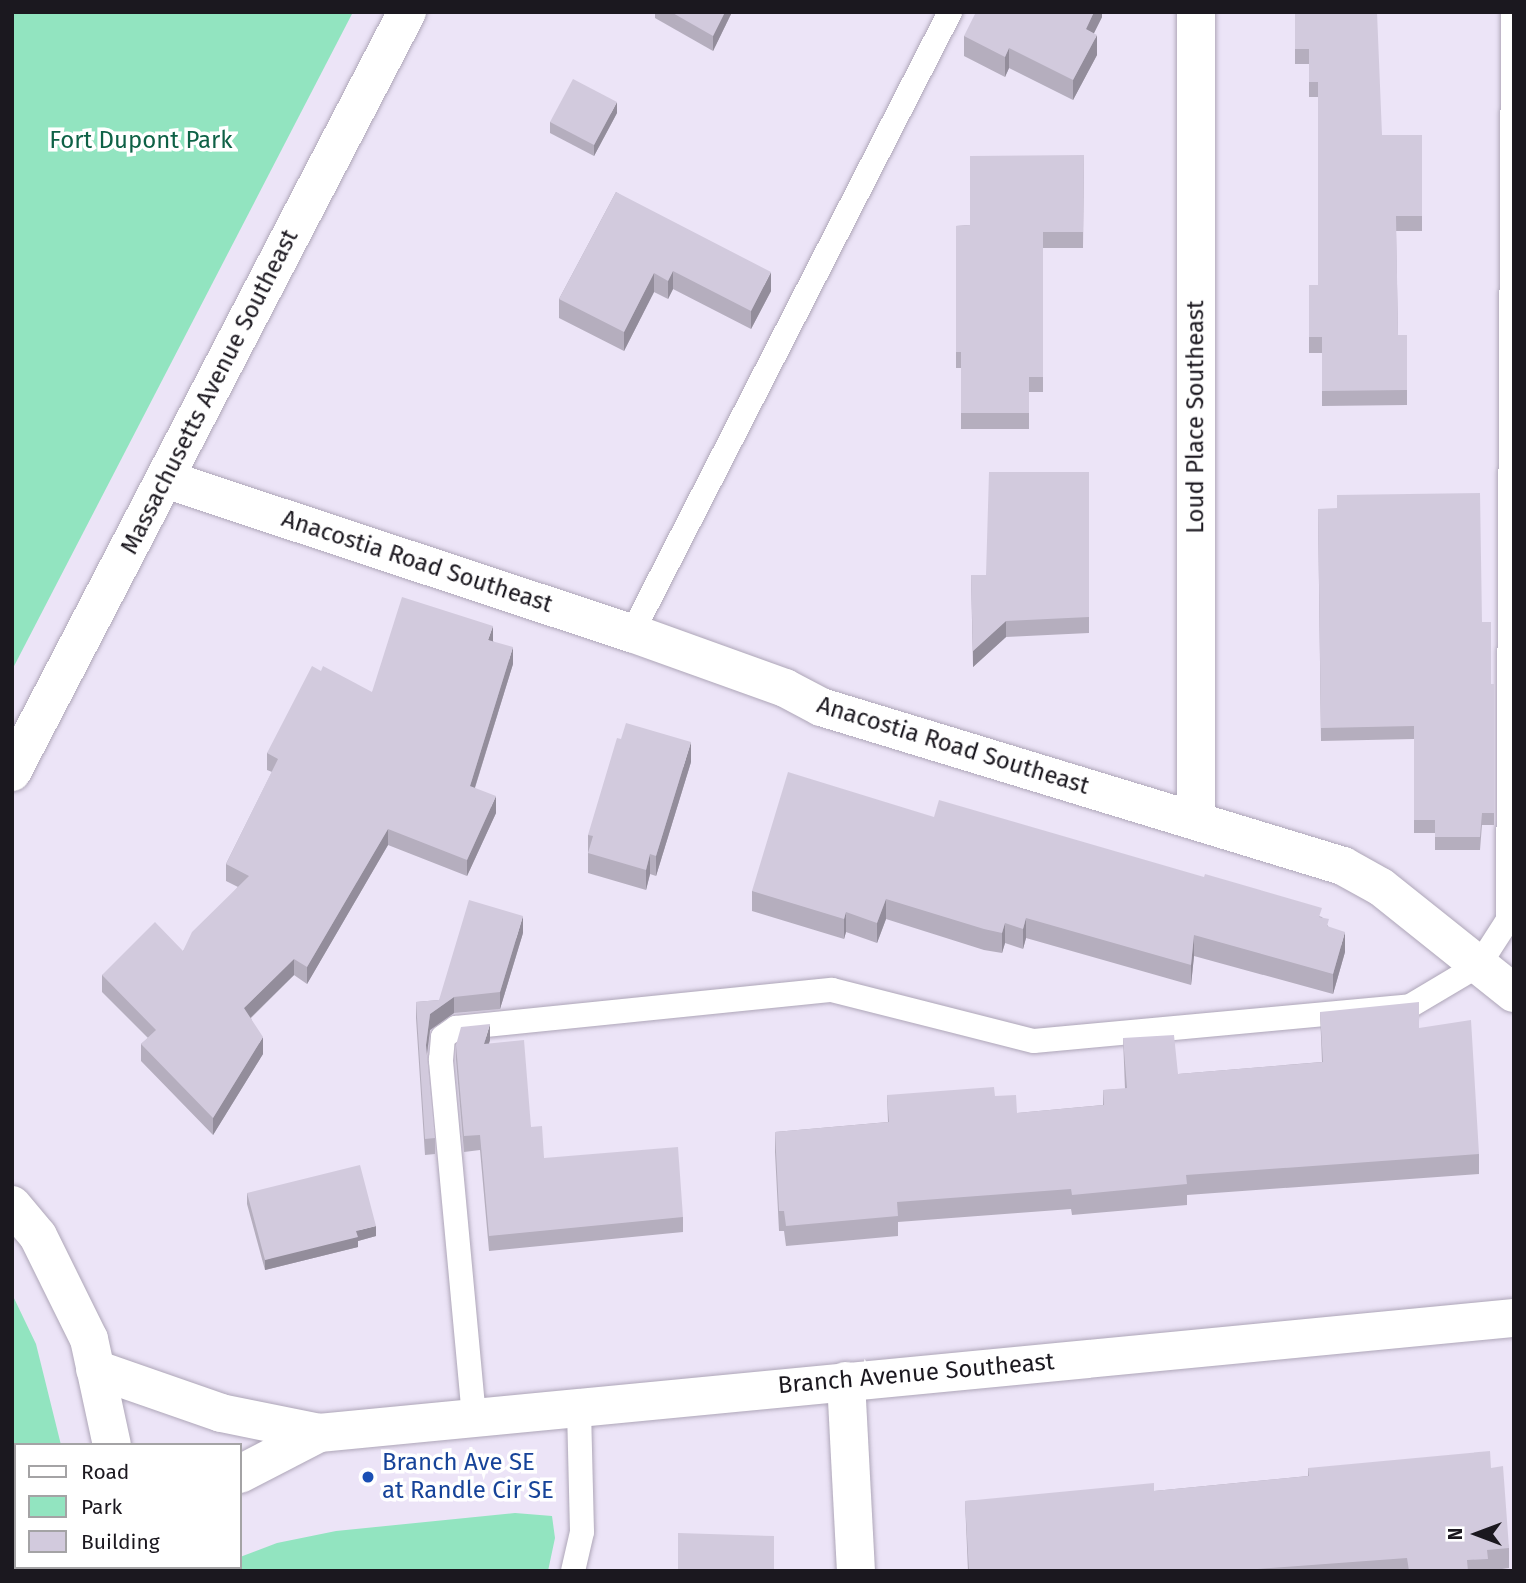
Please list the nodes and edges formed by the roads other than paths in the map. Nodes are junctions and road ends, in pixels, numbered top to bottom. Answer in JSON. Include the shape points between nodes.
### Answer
{"nodes":[{"id":1,"x":407,"y":12,"type":"edge"},
{"id":2,"x":950,"y":12,"type":"edge"},
{"id":3,"x":1196,"y":12,"type":"edge"},
{"id":4,"x":1513,"y":12,"type":"edge"},
{"id":5,"x":165,"y":479,"type":"junction"},
{"id":6,"x":632,"y":633,"type":"junction"},
{"id":7,"x":12,"y":772,"type":"edge"},
{"id":8,"x":1196,"y":821,"type":"junction"},
{"id":9,"x":1479,"y":965,"type":"junction"},
{"id":10,"x":1514,"y":993,"type":"edge"},
{"id":11,"x":12,"y":1205,"type":"edge"},
{"id":12,"x":1514,"y":1318,"type":"edge"},
{"id":13,"x":95,"y":1369,"type":"junction"},
{"id":14,"x":846,"y":1381,"type":"junction"},
{"id":15,"x":579,"y":1406,"type":"junction"},
{"id":16,"x":474,"y":1417,"type":"junction"},
{"id":17,"x":319,"y":1433,"type":"junction"},
{"id":18,"x":112,"y":1443,"type":"edge"},
{"id":19,"x":242,"y":1473,"type":"edge"},
{"id":20,"x":573,"y":1571,"type":"edge"},
{"id":21,"x":856,"y":1571,"type":"edge"}],
"edges":[{"from":1,"to":5,"type":"street","name":"Massachusetts Avenue Southeast"},
{"from":2,"to":6,"type":"lane"},
{"from":3,"to":8,"type":"street","name":"Loud Place Southeast"},
{"from":4,"to":9,"type":"lane","via":[[1508,920]]},
{"from":5,"to":6,"type":"street","name":"Anacostia Road Southeast"},
{"from":5,"to":7,"type":"street","name":"Massachusetts Avenue Southeast"},
{"from":6,"to":8,"type":"street","name":"Anacostia Road Southeast","via":[[785,688],[821,708]]},
{"from":8,"to":9,"type":"street","name":"Anacostia Road Southeast","via":[[1343,866],[1381,887]]},
{"from":9,"to":10,"type":"street","name":"Anacostia Road Southeast"},
{"from":9,"to":16,"type":"lane","via":[[1410,1006],[1034,1041],[832,990],[456,1028],[443,1037],[441,1060]]},
{"from":11,"to":13,"type":"street","via":[[38,1236],[89,1339]]},
{"from":12,"to":14,"type":"street","name":"Branch Avenue Southeast"},
{"from":13,"to":17,"type":"street","name":"Branch Avenue Southeast","via":[[221,1413]]},
{"from":13,"to":18,"type":"street"},
{"from":14,"to":15,"type":"street","name":"Branch Avenue Southeast"},
{"from":14,"to":21,"type":"street"},
{"from":15,"to":16,"type":"street","name":"Branch Avenue Southeast"},
{"from":15,"to":20,"type":"lane","via":[[582,1532]]},
{"from":16,"to":17,"type":"street","name":"Branch Avenue Southeast"},
{"from":17,"to":19,"type":"street","name":"Branch Avenue Southeast"}]}
